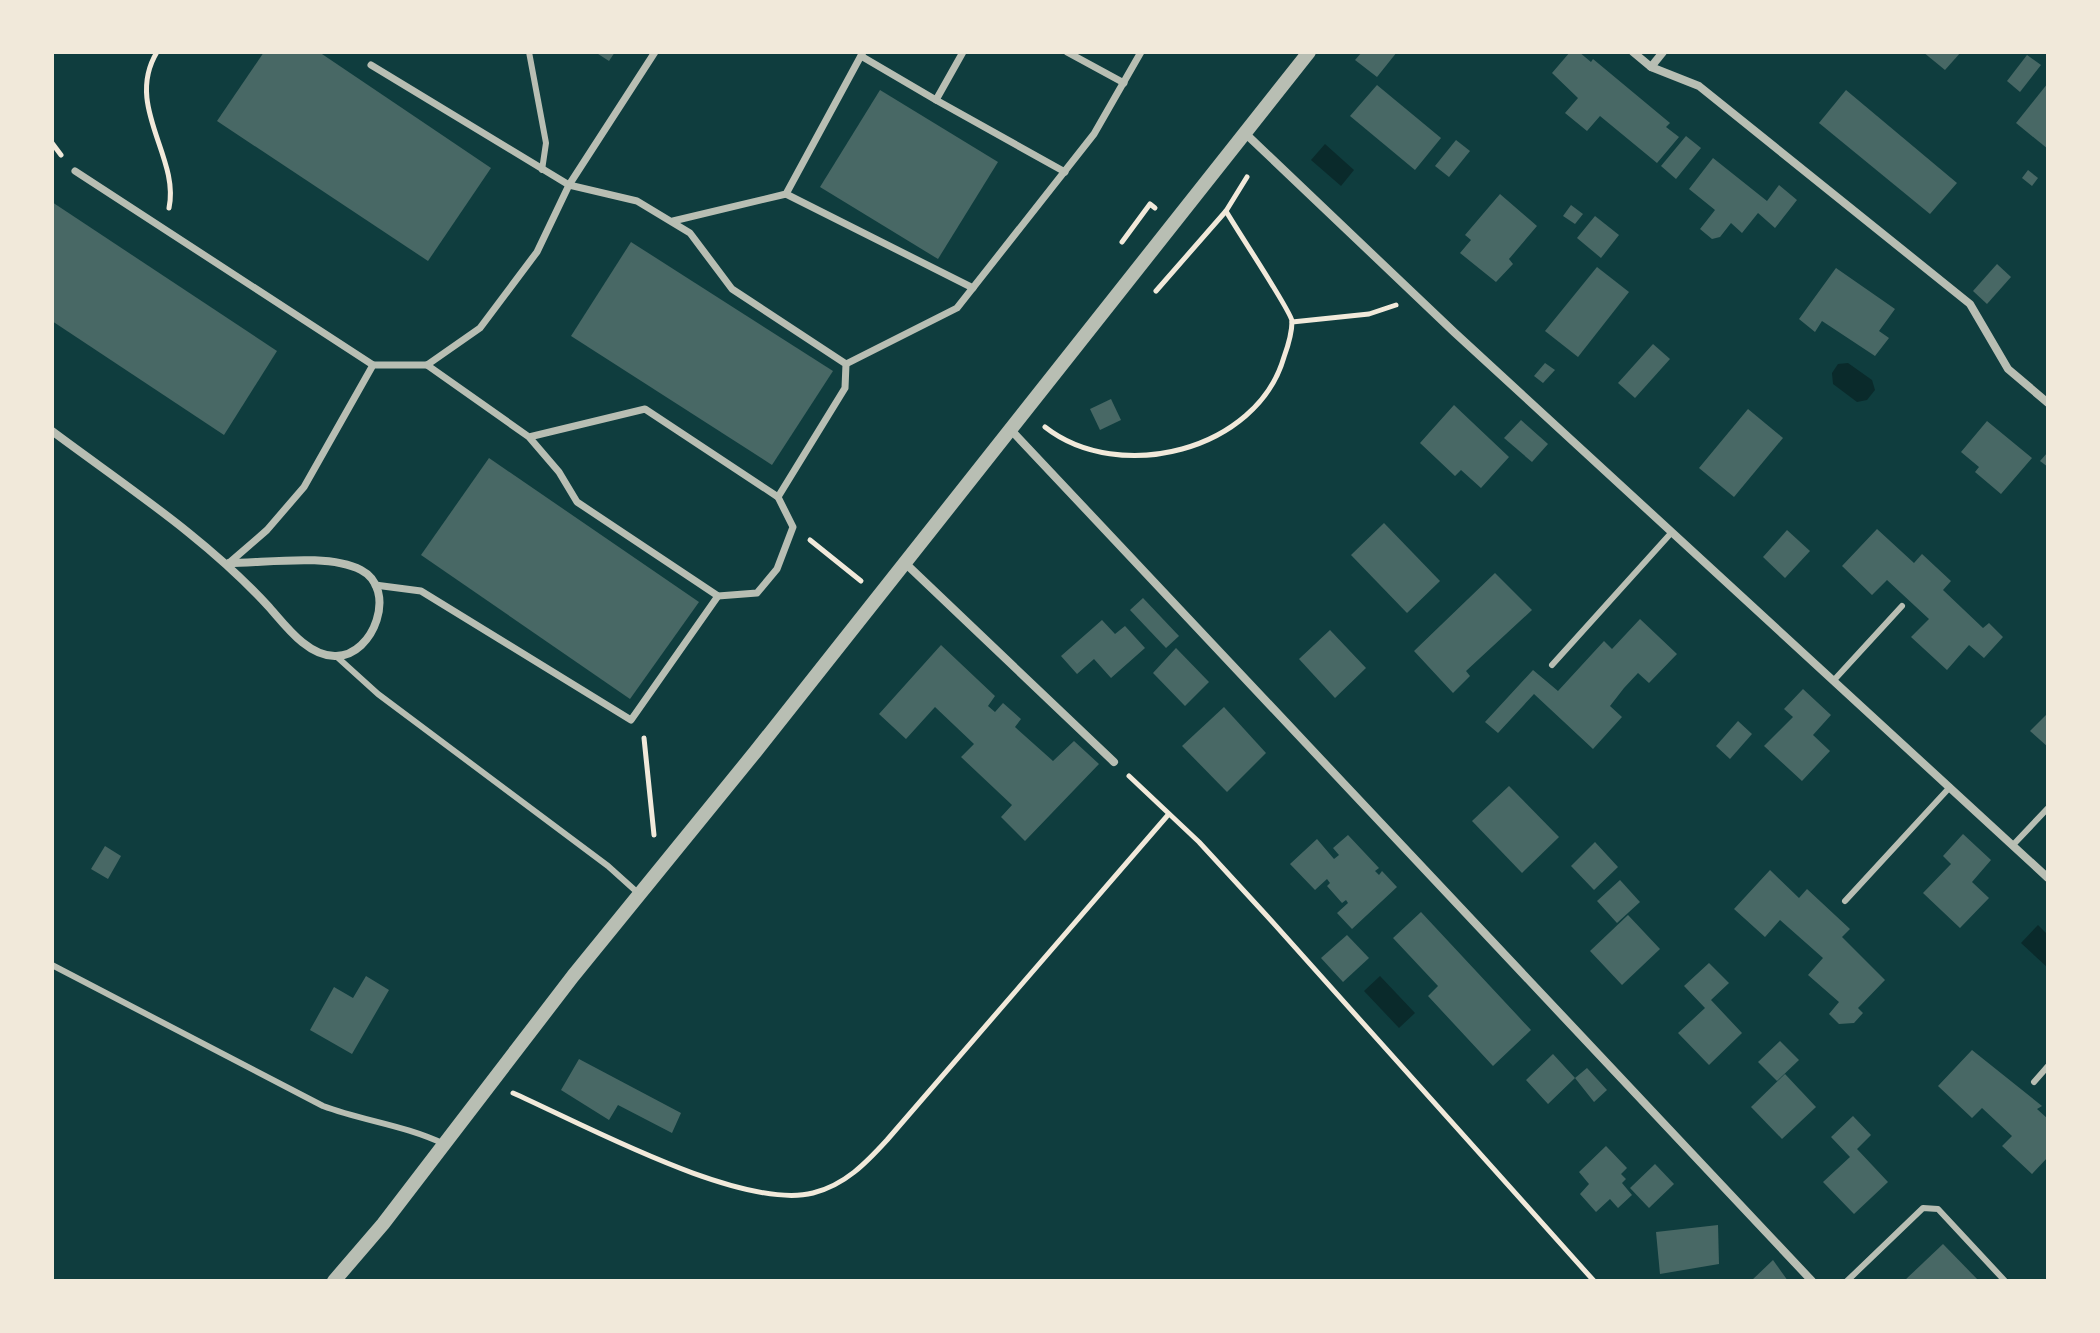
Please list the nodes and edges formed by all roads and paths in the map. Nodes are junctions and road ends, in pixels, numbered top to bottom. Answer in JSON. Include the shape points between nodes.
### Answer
{"nodes":[{"id":1,"x":157,"y":52,"type":"edge"},
{"id":2,"x":529,"y":52,"type":"edge"},
{"id":3,"x":655,"y":52,"type":"edge"},
{"id":4,"x":963,"y":52,"type":"edge"},
{"id":5,"x":1067,"y":52,"type":"edge"},
{"id":6,"x":1141,"y":52,"type":"edge"},
{"id":7,"x":1309,"y":52,"type":"edge"},
{"id":8,"x":1633,"y":52,"type":"edge"},
{"id":9,"x":1663,"y":52,"type":"edge"},
{"id":10,"x":862,"y":54,"type":"edge"},
{"id":11,"x":371,"y":65,"type":"dead end"},
{"id":12,"x":1651,"y":67,"type":"junction"},
{"id":13,"x":1124,"y":83,"type":"junction"},
{"id":14,"x":936,"y":100,"type":"junction"},
{"id":15,"x":1247,"y":135,"type":"junction"},
{"id":16,"x":1265,"y":151,"type":"junction"},
{"id":17,"x":542,"y":170,"type":"junction"},
{"id":18,"x":75,"y":171,"type":"dead end"},
{"id":19,"x":1065,"y":172,"type":"junction"},
{"id":20,"x":569,"y":185,"type":"junction"},
{"id":21,"x":786,"y":194,"type":"junction"},
{"id":22,"x":1226,"y":211,"type":"junction"},
{"id":23,"x":672,"y":221,"type":"junction"},
{"id":24,"x":164,"y":228,"type":"junction"},
{"id":25,"x":973,"y":288,"type":"junction"},
{"id":26,"x":1414,"y":294,"type":"junction"},
{"id":27,"x":1150,"y":297,"type":"dead end"},
{"id":28,"x":1292,"y":322,"type":"junction"},
{"id":29,"x":846,"y":364,"type":"junction"},
{"id":30,"x":373,"y":365,"type":"junction"},
{"id":31,"x":427,"y":365,"type":"junction"},
{"id":32,"x":2048,"y":403,"type":"edge"},
{"id":33,"x":1045,"y":427,"type":"dead end"},
{"id":34,"x":1011,"y":430,"type":"junction"},
{"id":35,"x":52,"y":431,"type":"edge"},
{"id":36,"x":529,"y":437,"type":"junction"},
{"id":37,"x":778,"y":497,"type":"junction"},
{"id":38,"x":793,"y":527,"type":"junction"},
{"id":39,"x":1672,"y":532,"type":"junction"},
{"id":40,"x":903,"y":561,"type":"junction"},
{"id":41,"x":229,"y":563,"type":"junction"},
{"id":42,"x":375,"y":585,"type":"junction"},
{"id":43,"x":878,"y":594,"type":"junction"},
{"id":44,"x":718,"y":596,"type":"junction"},
{"id":45,"x":1902,"y":606,"type":"dead end"},
{"id":46,"x":336,"y":656,"type":"junction"},
{"id":47,"x":1552,"y":665,"type":"dead end"},
{"id":48,"x":1835,"y":679,"type":"junction"},
{"id":49,"x":631,"y":720,"type":"junction"},
{"id":50,"x":1114,"y":762,"type":"joint"},
{"id":51,"x":1950,"y":787,"type":"junction"},
{"id":52,"x":2048,"y":808,"type":"edge"},
{"id":53,"x":1168,"y":815,"type":"junction"},
{"id":54,"x":2013,"y":845,"type":"junction"},
{"id":55,"x":657,"y":872,"type":"junction"},
{"id":56,"x":2048,"y":878,"type":"edge"},
{"id":57,"x":639,"y":894,"type":"junction"},
{"id":58,"x":1845,"y":901,"type":"dead end"},
{"id":59,"x":52,"y":965,"type":"edge"},
{"id":60,"x":2048,"y":1066,"type":"edge"},
{"id":61,"x":2034,"y":1082,"type":"dead end"},
{"id":62,"x":490,"y":1083,"type":"junction"},
{"id":63,"x":444,"y":1144,"type":"junction"},
{"id":64,"x":334,"y":1281,"type":"edge"},
{"id":65,"x":1594,"y":1281,"type":"edge"},
{"id":66,"x":1812,"y":1281,"type":"edge"},
{"id":67,"x":1847,"y":1281,"type":"edge"},
{"id":68,"x":2005,"y":1281,"type":"edge"}],
"edges":[{"from":1,"to":24,"type":"path","via":[[145,85],[172,194]]},
{"from":2,"to":17,"type":"lane","via":[[546,143]]},
{"from":3,"to":20,"type":"street"},
{"from":4,"to":14,"type":"street"},
{"from":5,"to":13,"type":"street"},
{"from":6,"to":13,"type":"street"},
{"from":7,"to":15,"type":"street"},
{"from":8,"to":12,"type":"street"},
{"from":9,"to":12,"type":"street"},
{"from":10,"to":14,"type":"street"},
{"from":10,"to":21,"type":"street"},
{"from":11,"to":17,"type":"street"},
{"from":12,"to":32,"type":"street","via":[[1699,86],[1970,304],[2008,369]]},
{"from":13,"to":19,"type":"street"},
{"from":14,"to":19,"type":"street"},
{"from":15,"to":16,"type":"street"},
{"from":15,"to":34,"type":"street"},
{"from":16,"to":22,"type":"path"},
{"from":16,"to":26,"type":"street"},
{"from":17,"to":20,"type":"street"},
{"from":18,"to":24,"type":"street"},
{"from":19,"to":25,"type":"street"},
{"from":20,"to":23,"type":"street","via":[[637,201]]},
{"from":20,"to":31,"type":"street","via":[[537,252],[480,328]]},
{"from":21,"to":23,"type":"street"},
{"from":21,"to":25,"type":"street"},
{"from":22,"to":27,"type":"path"},
{"from":22,"to":28,"type":"path"},
{"from":23,"to":29,"type":"street","via":[[690,233],[732,289]]},
{"from":24,"to":30,"type":"street"},
{"from":25,"to":29,"type":"street","via":[[957,308]]},
{"from":26,"to":28,"type":"path","via":[[1369,314]]},
{"from":26,"to":39,"type":"street"},
{"from":28,"to":33,"type":"path","via":[[1282,365],[1268,392],[1238,421],[1192,446],[1150,455],[1113,454],[1067,444]]},
{"from":29,"to":37,"type":"street","via":[[845,388]]},
{"from":30,"to":31,"type":"street"},
{"from":30,"to":41,"type":"street","via":[[304,487]]},
{"from":31,"to":36,"type":"street"},
{"from":34,"to":40,"type":"street"},
{"from":34,"to":66,"type":"street"},
{"from":35,"to":41,"type":"street"},
{"from":36,"to":37,"type":"street","via":[[645,409]]},
{"from":36,"to":44,"type":"street","via":[[577,502]]},
{"from":37,"to":38,"type":"street"},
{"from":38,"to":43,"type":"path"},
{"from":38,"to":44,"type":"street","via":[[777,569],[757,593]]},
{"from":39,"to":47,"type":"lane"},
{"from":39,"to":48,"type":"street"},
{"from":40,"to":43,"type":"street"},
{"from":40,"to":50,"type":"street"},
{"from":41,"to":42,"type":"street","via":[[339,561],[364,571]]},
{"from":41,"to":46,"type":"street","via":[[292,633],[315,651]]},
{"from":42,"to":46,"type":"street","via":[[380,604],[376,625],[360,648]]},
{"from":42,"to":49,"type":"street","via":[[421,591]]},
{"from":43,"to":55,"type":"street"},
{"from":44,"to":49,"type":"street"},
{"from":45,"to":48,"type":"lane"},
{"from":46,"to":57,"type":"lane"},
{"from":48,"to":51,"type":"street"},
{"from":49,"to":55,"type":"path","via":[[644,736]]},
{"from":50,"to":53,"type":"path"},
{"from":51,"to":54,"type":"street"},
{"from":51,"to":58,"type":"lane"},
{"from":52,"to":54,"type":"lane"},
{"from":53,"to":62,"type":"path","via":[[887,1140],[862,1166],[828,1188],[783,1197],[725,1185]]},
{"from":53,"to":65,"type":"path","via":[[1257,905]]},
{"from":54,"to":56,"type":"street"},
{"from":55,"to":57,"type":"street"},
{"from":57,"to":62,"type":"street"},
{"from":59,"to":63,"type":"lane","via":[[323,1106],[411,1128]]},
{"from":60,"to":61,"type":"lane"},
{"from":62,"to":63,"type":"street"},
{"from":63,"to":64,"type":"street"},
{"from":67,"to":68,"type":"lane","via":[[1923,1208],[1938,1209]]}]}
